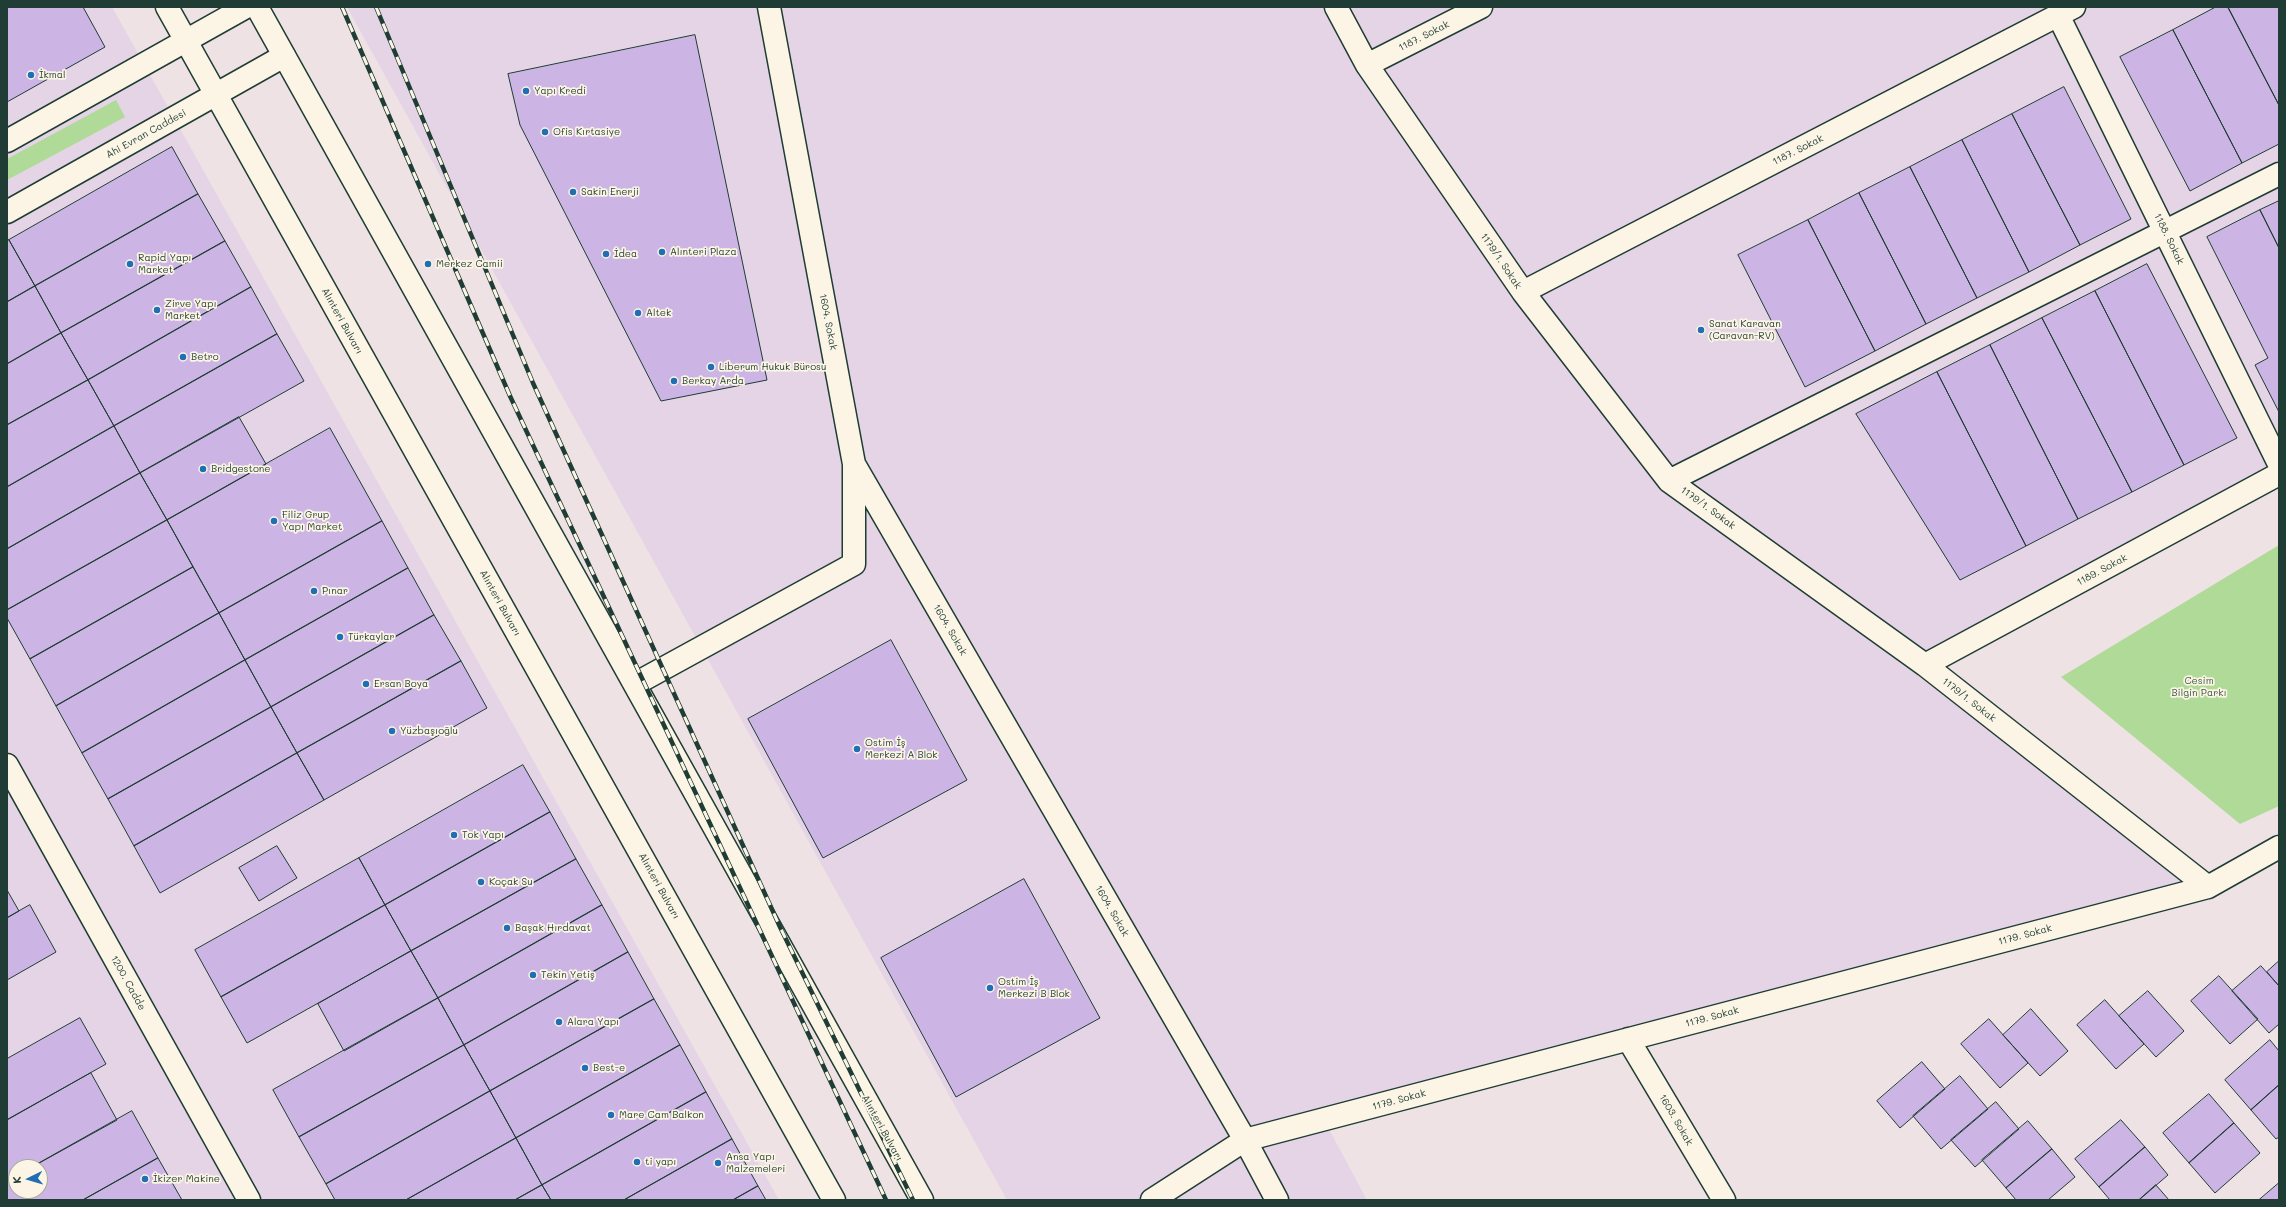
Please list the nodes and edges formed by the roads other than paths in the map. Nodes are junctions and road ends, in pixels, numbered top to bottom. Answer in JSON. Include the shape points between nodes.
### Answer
{"nodes":[{"id":1,"x":167,"y":7,"type":"edge"},
{"id":2,"x":246,"y":7,"type":"edge"},
{"id":3,"x":257,"y":7,"type":"edge"},
{"id":4,"x":769,"y":7,"type":"edge"},
{"id":5,"x":1336,"y":7,"type":"edge"},
{"id":6,"x":1481,"y":7,"type":"edge"},
{"id":7,"x":2066,"y":11,"type":"edge"},
{"id":8,"x":186,"y":41,"type":"junction"},
{"id":9,"x":284,"y":56,"type":"junction"},
{"id":10,"x":1367,"y":65,"type":"junction"},
{"id":11,"x":216,"y":94,"type":"junction"},
{"id":12,"x":7,"y":141,"type":"edge"},
{"id":13,"x":2279,"y":174,"type":"edge"},
{"id":14,"x":7,"y":212,"type":"edge"},
{"id":15,"x":2165,"y":231,"type":"junction"},
{"id":16,"x":1523,"y":292,"type":"junction"},
{"id":17,"x":854,"y":464,"type":"junction"},
{"id":18,"x":2279,"y":464,"type":"edge"},
{"id":19,"x":2279,"y":474,"type":"edge"},
{"id":20,"x":1669,"y":481,"type":"junction"},
{"id":21,"x":1925,"y":665,"type":"junction"},
{"id":22,"x":634,"y":684,"type":"junction"},
{"id":23,"x":7,"y":765,"type":"edge"},
{"id":24,"x":2279,"y":847,"type":"edge"},
{"id":25,"x":2208,"y":887,"type":"junction"},
{"id":26,"x":1628,"y":1039,"type":"junction"},
{"id":27,"x":1245,"y":1140,"type":"junction"},
{"id":28,"x":249,"y":1200,"type":"edge"},
{"id":29,"x":834,"y":1200,"type":"edge"},
{"id":30,"x":922,"y":1200,"type":"edge"},
{"id":31,"x":1152,"y":1200,"type":"edge"},
{"id":32,"x":1277,"y":1200,"type":"edge"},
{"id":33,"x":1724,"y":1200,"type":"edge"}],
"edges":[{"from":1,"to":8,"type":"street","name":"Alınteri Bulvarı"},
{"from":2,"to":8,"type":"street"},
{"from":3,"to":9,"type":"street","name":"Alınteri Bulvarı"},
{"from":4,"to":17,"type":"street","name":"1604. Sokak"},
{"from":5,"to":10,"type":"street","name":"1179/1. Sokak"},
{"from":6,"to":10,"type":"street","name":"1187. Sokak"},
{"from":7,"to":15,"type":"street","name":"1188. Sokak"},
{"from":7,"to":16,"type":"street","name":"1187. Sokak"},
{"from":8,"to":11,"type":"street","name":"Alınteri Bulvarı"},
{"from":8,"to":12,"type":"street"},
{"from":9,"to":11,"type":"street","name":"Ahi Evran Caddesi"},
{"from":9,"to":22,"type":"street","name":"Alınteri Bulvarı"},
{"from":10,"to":16,"type":"street","name":"1179/1. Sokak"},
{"from":11,"to":14,"type":"street","name":"Ahi Evran Caddesi"},
{"from":11,"to":29,"type":"street","name":"Alınteri Bulvarı"},
{"from":13,"to":15,"type":"street"},
{"from":15,"to":18,"type":"street","name":"1188. Sokak"},
{"from":15,"to":20,"type":"street"},
{"from":16,"to":20,"type":"street","name":"1179/1. Sokak"},
{"from":17,"to":22,"type":"street","via":[[854,564]]},
{"from":17,"to":27,"type":"street","name":"1604. Sokak"},
{"from":19,"to":21,"type":"street","name":"1189. Sokak"},
{"from":20,"to":21,"type":"street","name":"1179/1. Sokak"},
{"from":21,"to":25,"type":"street","name":"1179/1. Sokak"},
{"from":22,"to":30,"type":"street","name":"Alınteri Bulvarı"},
{"from":23,"to":28,"type":"street","name":"1200. Cadde"},
{"from":24,"to":25,"type":"street","name":"1179. Sokak"},
{"from":25,"to":26,"type":"street","name":"1179. Sokak"},
{"from":26,"to":27,"type":"street","name":"1179. Sokak"},
{"from":26,"to":33,"type":"street","name":"1603. Sokak"},
{"from":27,"to":31,"type":"street","name":"1179. Sokak"},
{"from":27,"to":32,"type":"street","name":"1604. Sokak"}]}
